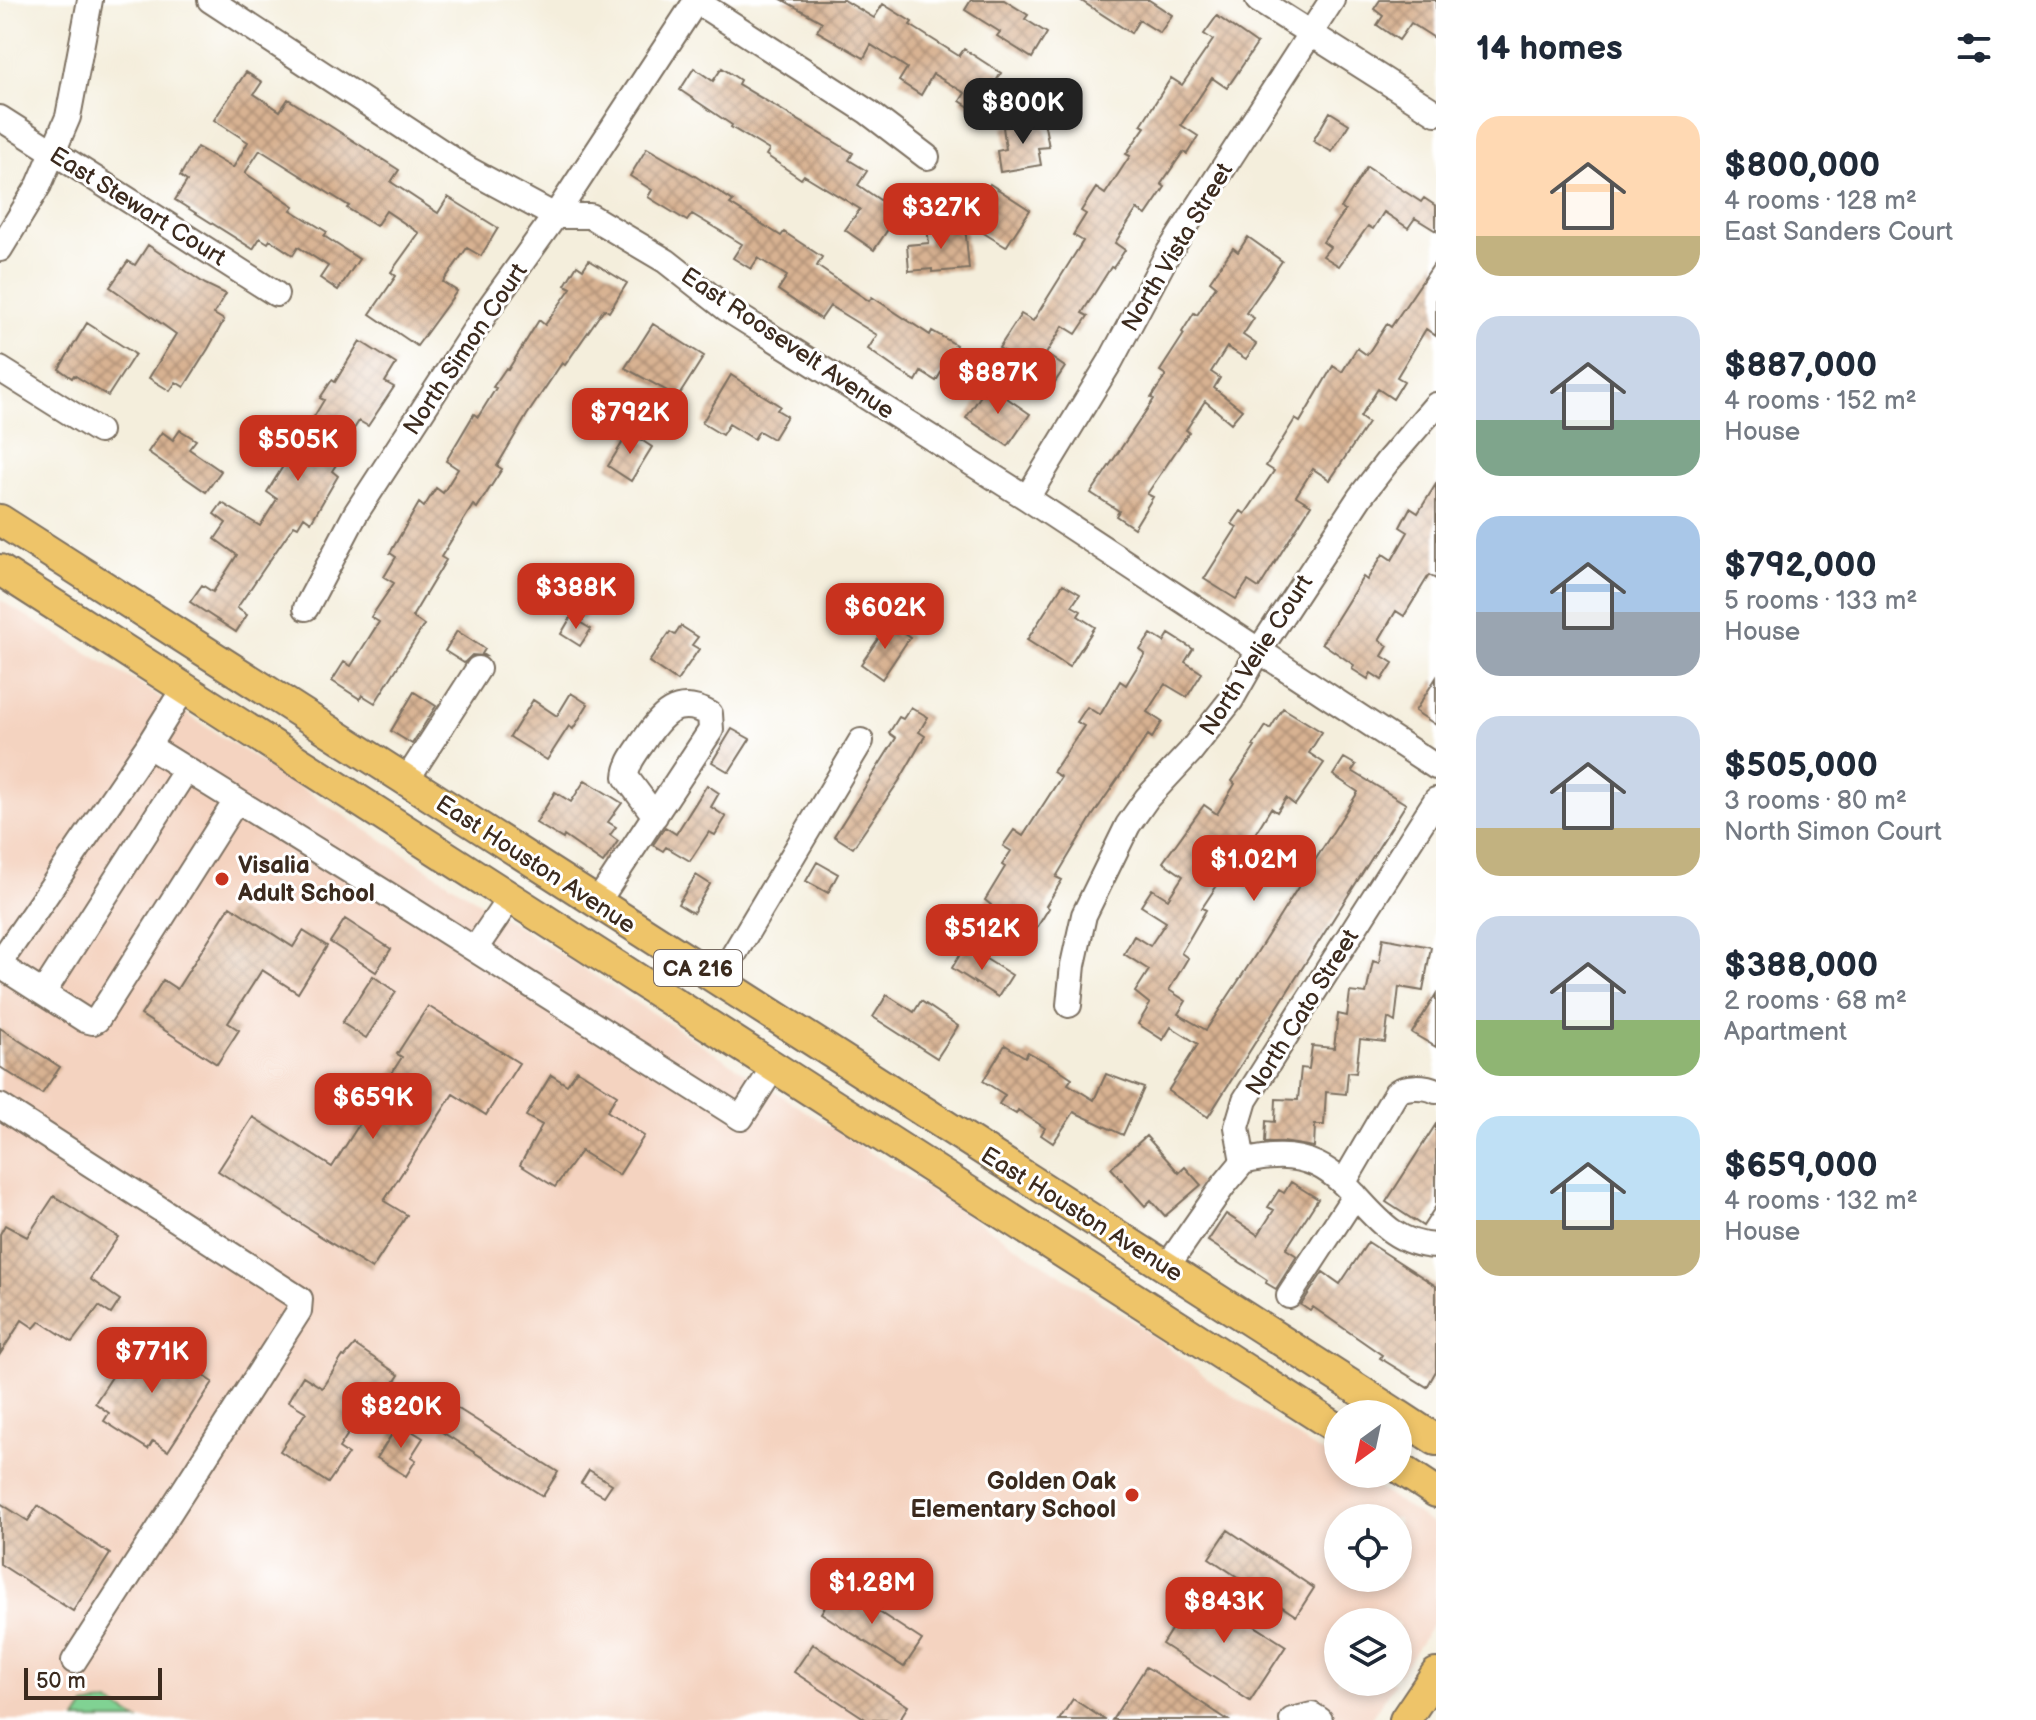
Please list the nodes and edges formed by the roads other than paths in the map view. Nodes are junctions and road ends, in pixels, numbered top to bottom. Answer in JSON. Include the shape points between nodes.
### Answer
{"nodes":[{"id":1,"x":90,"y":0,"type":"edge"},
{"id":2,"x":210,"y":0,"type":"edge"},
{"id":3,"x":1258,"y":0,"type":"edge"},
{"id":4,"x":1332,"y":0,"type":"edge"},
{"id":5,"x":696,"y":1,"type":"edge"},
{"id":6,"x":1311,"y":33,"type":"junction"},
{"id":7,"x":1436,"y":113,"type":"edge"},
{"id":8,"x":0,"y":118,"type":"edge"},
{"id":9,"x":54,"y":153,"type":"junction"},
{"id":10,"x":927,"y":157,"type":"dead end"},
{"id":11,"x":555,"y":216,"type":"junction"},
{"id":12,"x":0,"y":249,"type":"edge"},
{"id":13,"x":276,"y":294,"type":"dead end"},
{"id":14,"x":0,"y":369,"type":"edge"},
{"id":15,"x":1436,"y":405,"type":"edge"},
{"id":16,"x":99,"y":431,"type":"dead end"},
{"id":17,"x":1027,"y":498,"type":"junction"},
{"id":18,"x":0,"y":520,"type":"edge"},
{"id":19,"x":0,"y":570,"type":"edge"},
{"id":20,"x":306,"y":608,"type":"dead end"},
{"id":21,"x":1260,"y":649,"type":"junction"},
{"id":22,"x":478,"y":669,"type":"dead end"},
{"id":23,"x":184,"y":688,"type":"junction"},
{"id":24,"x":861,"y":741,"type":"dead end"},
{"id":25,"x":148,"y":746,"type":"junction"},
{"id":26,"x":1436,"y":767,"type":"edge"},
{"id":27,"x":186,"y":770,"type":"junction"},
{"id":28,"x":406,"y":781,"type":"junction"},
{"id":29,"x":1436,"y":800,"type":"edge"},
{"id":30,"x":236,"y":801,"type":"junction"},
{"id":31,"x":655,"y":816,"type":"dead end"},
{"id":32,"x":511,"y":896,"type":"junction"},
{"id":33,"x":597,"y":903,"type":"junction"},
{"id":34,"x":475,"y":949,"type":"junction"},
{"id":35,"x":718,"y":981,"type":"junction"},
{"id":36,"x":43,"y":993,"type":"junction"},
{"id":37,"x":1069,"y":1005,"type":"dead end"},
{"id":38,"x":838,"y":1058,"type":"junction"},
{"id":39,"x":775,"y":1065,"type":"junction"},
{"id":40,"x":1436,"y":1091,"type":"edge"},
{"id":41,"x":0,"y":1106,"type":"edge"},
{"id":42,"x":1243,"y":1162,"type":"junction"},
{"id":43,"x":1350,"y":1188,"type":"junction"},
{"id":44,"x":1436,"y":1246,"type":"edge"},
{"id":45,"x":1166,"y":1268,"type":"junction"},
{"id":46,"x":1289,"y":1296,"type":"dead end"},
{"id":47,"x":1373,"y":1400,"type":"edge"},
{"id":48,"x":1324,"y":1420,"type":"edge"},
{"id":49,"x":1412,"y":1425,"type":"edge"},
{"id":50,"x":1436,"y":1440,"type":"edge"},
{"id":51,"x":1412,"y":1476,"type":"edge"},
{"id":52,"x":1436,"y":1492,"type":"edge"},
{"id":53,"x":74,"y":1661,"type":"dead end"},
{"id":54,"x":1436,"y":1674,"type":"edge"},
{"id":55,"x":1292,"y":1720,"type":"edge"},
{"id":56,"x":1320,"y":1720,"type":"edge"},
{"id":57,"x":1405,"y":1720,"type":"edge"}],
"edges":[{"from":1,"to":9,"type":"street","via":[[68,117]]},
{"from":2,"to":11,"type":"street","name":"East Roosevelt Avenue","via":[[466,168]]},
{"from":3,"to":6,"type":"street"},
{"from":4,"to":6,"type":"street","name":"North Vista Street"},
{"from":5,"to":10,"type":"street","via":[[868,112]]},
{"from":5,"to":11,"type":"street","name":"North Simon Court"},
{"from":6,"to":7,"type":"street"},
{"from":6,"to":17,"type":"street","name":"North Vista Street","via":[[1167,255],[1110,362]]},
{"from":8,"to":9,"type":"street","name":"East Stewart Court"},
{"from":9,"to":12,"type":"street"},
{"from":9,"to":13,"type":"street","name":"East Stewart Court"},
{"from":11,"to":17,"type":"street","name":"East Roosevelt Avenue","via":[[590,216],[653,253],[727,309]]},
{"from":11,"to":20,"type":"street","name":"North Simon Court","via":[[356,513]]},
{"from":14,"to":16,"type":"street"},
{"from":15,"to":21,"type":"street","name":"North Velie Court","via":[[1360,497]]},
{"from":17,"to":21,"type":"street","name":"East Roosevelt Avenue"},
{"from":18,"to":28,"type":"main road","name":"East Houston Avenue","number":"CA 216"},
{"from":19,"to":23,"type":"main road","name":"East Houston Avenue","number":"CA 216"},
{"from":21,"to":26,"type":"street","name":"East Roosevelt Avenue"},
{"from":21,"to":37,"type":"street","name":"North Velie Court","via":[[1213,726],[1128,825],[1084,915]]},
{"from":22,"to":28,"type":"street"},
{"from":23,"to":25,"type":"street"},
{"from":23,"to":32,"type":"main road","name":"East Houston Avenue","number":"CA 216"},
{"from":24,"to":35,"type":"street"},
{"from":25,"to":27,"type":"street"},
{"from":25,"to":36,"type":"street","via":[[1,961]]},
{"from":27,"to":30,"type":"street"},
{"from":27,"to":36,"type":"street"},
{"from":28,"to":33,"type":"main road","name":"East Houston Avenue","number":"CA 216"},
{"from":29,"to":42,"type":"street","name":"North Cato Street","via":[[1245,1100],[1237,1127]]},
{"from":30,"to":34,"type":"street"},
{"from":30,"to":36,"type":"street","via":[[97,1020],[85,1020]]},
{"from":31,"to":33,"type":"street"},
{"from":32,"to":34,"type":"street"},
{"from":32,"to":38,"type":"main road","via":[[525,887],[548,896],[781,1046]]},
{"from":32,"to":39,"type":"main road","name":"East Houston Avenue","number":"CA 216"},
{"from":33,"to":35,"type":"main road","name":"East Houston Avenue","number":"CA 216"},
{"from":34,"to":39,"type":"street","via":[[741,1118]]},
{"from":35,"to":38,"type":"main road","name":"East Houston Avenue","number":"CA 216"},
{"from":38,"to":45,"type":"main road","name":"East Houston Avenue","number":"CA 216"},
{"from":39,"to":48,"type":"main road","name":"East Houston Avenue","number":"CA 216"},
{"from":40,"to":43,"type":"street","via":[[1396,1093]]},
{"from":41,"to":53,"type":"street","via":[[300,1299],[299,1311]]},
{"from":42,"to":43,"type":"street","via":[[1269,1155],[1298,1156],[1324,1167]]},
{"from":42,"to":45,"type":"street"},
{"from":43,"to":44,"type":"street","via":[[1391,1230],[1417,1245]]},
{"from":43,"to":46,"type":"street"},
{"from":45,"to":47,"type":"main road","name":"East Houston Avenue","number":"CA 216"},
{"from":49,"to":50,"type":"main road","name":"East Houston Avenue","number":"CA 216"},
{"from":51,"to":52,"type":"main road"},
{"from":54,"to":57,"type":"main road"},
{"from":55,"to":56,"type":"street","via":[[1312,1715]]}]}
